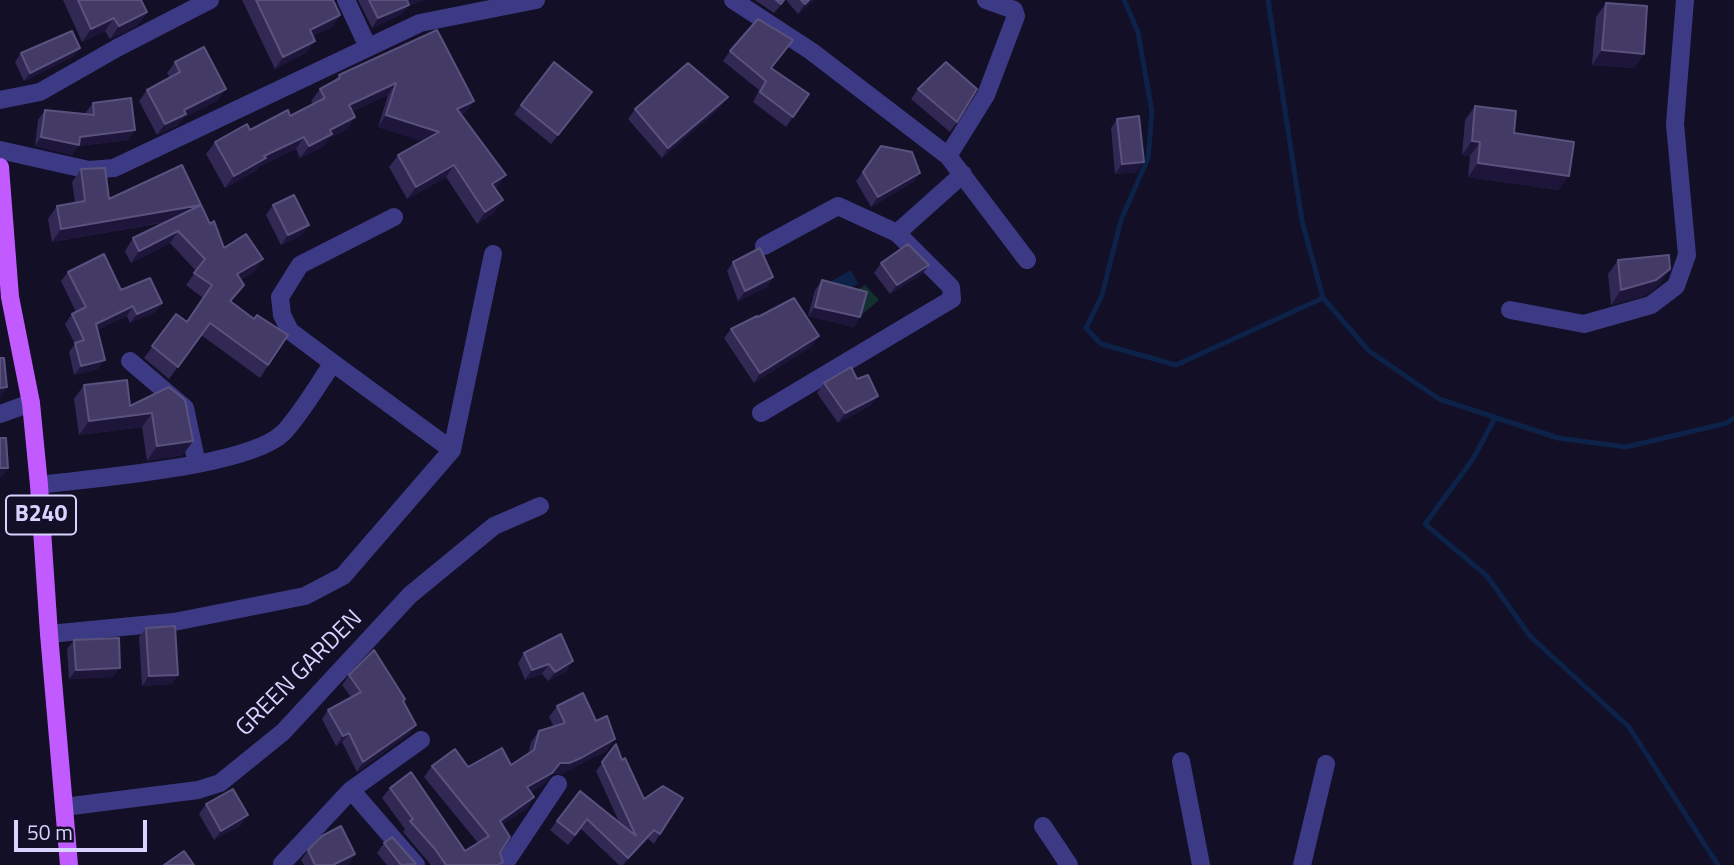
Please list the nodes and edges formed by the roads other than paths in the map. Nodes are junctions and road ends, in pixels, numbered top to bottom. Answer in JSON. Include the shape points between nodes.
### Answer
{"nodes":[{"id":1,"x":211,"y":0,"type":"edge"},
{"id":2,"x":346,"y":0,"type":"edge"},
{"id":3,"x":536,"y":0,"type":"edge"},
{"id":4,"x":733,"y":0,"type":"edge"},
{"id":5,"x":986,"y":0,"type":"edge"},
{"id":6,"x":1685,"y":0,"type":"edge"},
{"id":7,"x":1019,"y":6,"type":"edge"},
{"id":8,"x":368,"y":47,"type":"junction"},
{"id":9,"x":0,"y":100,"type":"edge"},
{"id":10,"x":0,"y":150,"type":"edge"},
{"id":11,"x":948,"y":156,"type":"junction"},
{"id":12,"x":0,"y":167,"type":"edge"},
{"id":13,"x":963,"y":174,"type":"junction"},
{"id":14,"x":394,"y":218,"type":"dead end"},
{"id":15,"x":897,"y":233,"type":"junction"},
{"id":16,"x":764,"y":246,"type":"dead end"},
{"id":17,"x":493,"y":254,"type":"dead end"},
{"id":18,"x":1027,"y":260,"type":"dead end"},
{"id":19,"x":5,"y":297,"type":"edge"},
{"id":20,"x":1510,"y":310,"type":"dead end"},
{"id":21,"x":130,"y":361,"type":"dead end"},
{"id":22,"x":333,"y":363,"type":"junction"},
{"id":23,"x":31,"y":403,"type":"junction"},
{"id":24,"x":0,"y":414,"type":"edge"},
{"id":25,"x":761,"y":414,"type":"dead end"},
{"id":26,"x":452,"y":450,"type":"junction"},
{"id":27,"x":197,"y":464,"type":"junction"},
{"id":28,"x":39,"y":485,"type":"junction"},
{"id":29,"x":540,"y":506,"type":"dead end"},
{"id":30,"x":49,"y":634,"type":"junction"},
{"id":31,"x":421,"y":740,"type":"dead end"},
{"id":32,"x":1181,"y":761,"type":"dead end"},
{"id":33,"x":1326,"y":764,"type":"dead end"},
{"id":34,"x":558,"y":784,"type":"dead end"},
{"id":35,"x":351,"y":790,"type":"junction"},
{"id":36,"x":64,"y":807,"type":"junction"},
{"id":37,"x":1043,"y":826,"type":"dead end"},
{"id":38,"x":69,"y":865,"type":"edge"},
{"id":39,"x":282,"y":865,"type":"edge"},
{"id":40,"x":416,"y":865,"type":"edge"},
{"id":41,"x":504,"y":865,"type":"edge"},
{"id":42,"x":1069,"y":865,"type":"edge"},
{"id":43,"x":1201,"y":865,"type":"edge"},
{"id":44,"x":1302,"y":865,"type":"edge"}],
"edges":[{"from":1,"to":9,"type":"street","via":[[40,92]]},
{"from":2,"to":8,"type":"street"},
{"from":3,"to":8,"type":"street","via":[[419,23]]},
{"from":4,"to":11,"type":"street","via":[[811,51]]},
{"from":5,"to":7,"type":"street","via":[[1014,10]]},
{"from":6,"to":20,"type":"street","via":[[1675,124],[1687,254],[1676,286],[1651,305],[1584,324]]},
{"from":7,"to":11,"type":"street","via":[[986,95]]},
{"from":8,"to":10,"type":"street","via":[[114,168],[89,170]]},
{"from":11,"to":13,"type":"street"},
{"from":12,"to":19,"type":"main road","number":"B240"},
{"from":13,"to":15,"type":"street"},
{"from":13,"to":18,"type":"street"},
{"from":14,"to":22,"type":"street","via":[[300,265],[281,297],[282,315],[290,331]]},
{"from":15,"to":16,"type":"street","via":[[838,205]]},
{"from":15,"to":25,"type":"street","via":[[951,287],[952,299]]},
{"from":17,"to":26,"type":"street"},
{"from":19,"to":23,"type":"main road","number":"B240"},
{"from":21,"to":27,"type":"street","via":[[185,408]]},
{"from":22,"to":26,"type":"street"},
{"from":22,"to":27,"type":"street","via":[[283,433],[263,447]]},
{"from":23,"to":24,"type":"street"},
{"from":23,"to":28,"type":"main road","number":"B240"},
{"from":26,"to":30,"type":"street","via":[[344,576],[305,596],[174,622]]},
{"from":27,"to":28,"type":"street"},
{"from":28,"to":30,"type":"main road","number":"B240"},
{"from":29,"to":36,"type":"street","name":"GREEN GARDEN","via":[[494,526],[410,595],[283,732],[220,783],[198,790]]},
{"from":30,"to":36,"type":"main road","number":"B240"},
{"from":31,"to":35,"type":"street"},
{"from":32,"to":43,"type":"street"},
{"from":33,"to":44,"type":"street"},
{"from":34,"to":41,"type":"street"},
{"from":35,"to":39,"type":"street"},
{"from":35,"to":40,"type":"street"},
{"from":36,"to":38,"type":"main road","number":"B240"},
{"from":37,"to":42,"type":"street"}]}
